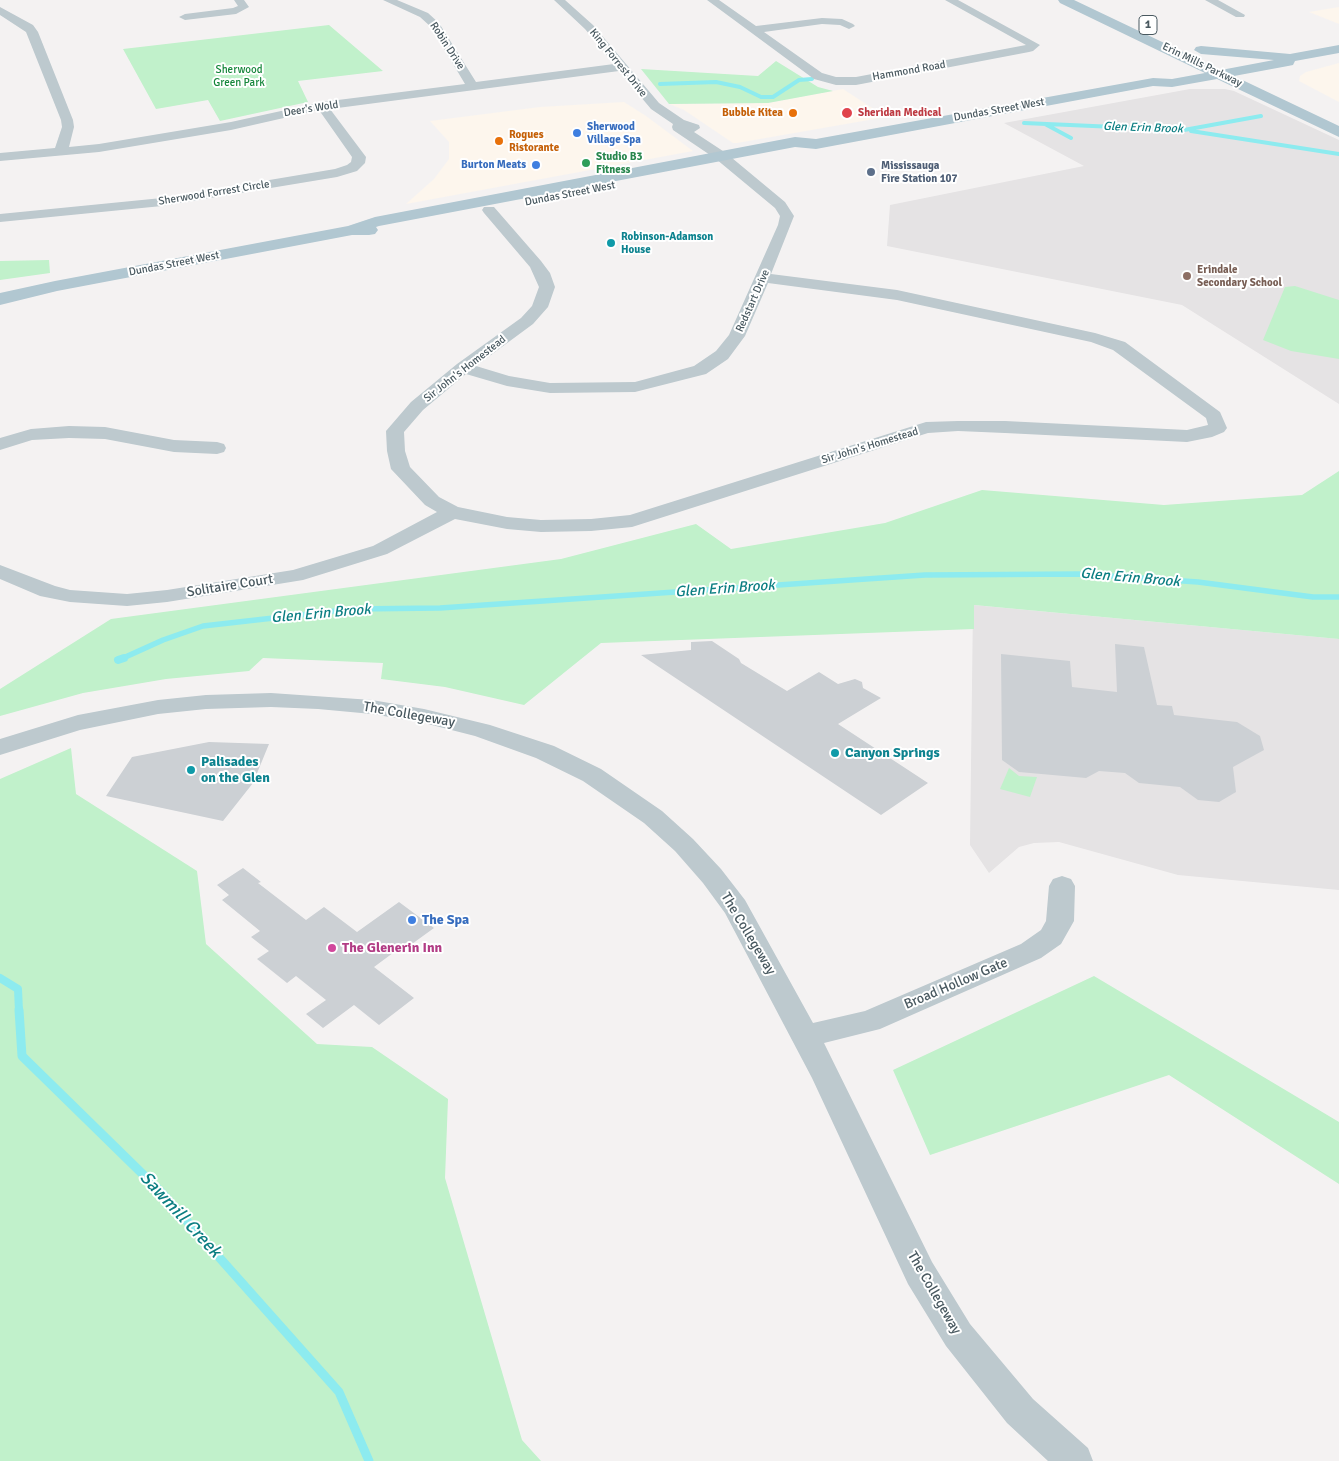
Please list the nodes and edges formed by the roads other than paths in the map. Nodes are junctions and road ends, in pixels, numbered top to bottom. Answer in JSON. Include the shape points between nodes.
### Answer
{"nodes":[{"id":1,"x":239,"y":0,"type":"edge"},
{"id":2,"x":388,"y":0,"type":"edge"},
{"id":3,"x":559,"y":0,"type":"edge"},
{"id":4,"x":712,"y":0,"type":"edge"},
{"id":5,"x":950,"y":0,"type":"edge"},
{"id":6,"x":1064,"y":0,"type":"edge"},
{"id":7,"x":1210,"y":0,"type":"edge"},
{"id":8,"x":2,"y":6,"type":"edge"},
{"id":9,"x":1240,"y":15,"type":"dead end"},
{"id":10,"x":186,"y":17,"type":"dead end"},
{"id":11,"x":849,"y":26,"type":"dead end"},
{"id":12,"x":755,"y":30,"type":"junction"},
{"id":13,"x":1151,"y":40,"type":"junction"},
{"id":14,"x":1339,"y":49,"type":"edge"},
{"id":15,"x":1274,"y":60,"type":"junction"},
{"id":16,"x":622,"y":67,"type":"junction"},
{"id":17,"x":1208,"y":68,"type":"junction"},
{"id":18,"x":1225,"y":69,"type":"junction"},
{"id":19,"x":1242,"y":70,"type":"junction"},
{"id":20,"x":1159,"y":73,"type":"junction"},
{"id":21,"x":1283,"y":78,"type":"dead end"},
{"id":22,"x":1264,"y":80,"type":"dead end"},
{"id":23,"x":1172,"y":83,"type":"junction"},
{"id":24,"x":1244,"y":85,"type":"junction"},
{"id":25,"x":473,"y":87,"type":"junction"},
{"id":26,"x":322,"y":106,"type":"junction"},
{"id":27,"x":1339,"y":132,"type":"edge"},
{"id":28,"x":61,"y":151,"type":"junction"},
{"id":29,"x":0,"y":157,"type":"edge"},
{"id":30,"x":726,"y":160,"type":"junction"},
{"id":31,"x":489,"y":210,"type":"junction"},
{"id":32,"x":0,"y":218,"type":"edge"},
{"id":33,"x":352,"y":230,"type":"junction"},
{"id":34,"x":763,"y":278,"type":"junction"},
{"id":35,"x":55,"y":286,"type":"junction"},
{"id":36,"x":0,"y":288,"type":"edge"},
{"id":37,"x":0,"y":299,"type":"edge"},
{"id":38,"x":463,"y":368,"type":"junction"},
{"id":39,"x":0,"y":444,"type":"edge"},
{"id":40,"x":217,"y":448,"type":"dead end"},
{"id":41,"x":452,"y":512,"type":"junction"},
{"id":42,"x":0,"y":571,"type":"edge"},
{"id":43,"x":0,"y":747,"type":"edge"},
{"id":44,"x":1062,"y":886,"type":"dead end"},
{"id":45,"x":806,"y":1036,"type":"junction"},
{"id":46,"x":1075,"y":1461,"type":"edge"}],
"edges":[{"from":1,"to":10,"type":"street","via":[[244,7],[236,10]]},
{"from":2,"to":25,"type":"street","name":"Robin Drive","via":[[424,15],[435,24]]},
{"from":3,"to":16,"type":"street","name":"King Forrest Drive","via":[[589,27]]},
{"from":4,"to":12,"type":"street","name":"Hammond Road"},
{"from":5,"to":12,"type":"street","name":"Hammond Road","via":[[1034,44],[1029,49],[840,82],[822,79]]},
{"from":6,"to":13,"type":"main road","name":"Erin Mills Parkway","number":"1"},
{"from":7,"to":9,"type":"street"},
{"from":8,"to":28,"type":"street","via":[[32,32],[67,120]]},
{"from":11,"to":12,"type":"street","via":[[842,22],[822,21]]},
{"from":13,"to":17,"type":"main road","name":"Erin Mills Parkway","number":"1"},
{"from":13,"to":20,"type":"main road","via":[[1148,46]]},
{"from":14,"to":15,"type":"main road","name":"Dundas Street West","via":[[1290,58],[1288,62]]},
{"from":15,"to":18,"type":"main road","name":"Dundas Street West"},
{"from":15,"to":18,"type":"main road","name":"Erin Mills Parkway","number":"1","via":[[1197,48]]},
{"from":15,"to":19,"type":"main road","name":"Dundas Street West"},
{"from":15,"to":21,"type":"main road"},
{"from":16,"to":25,"type":"street","name":"Deer's Wold"},
{"from":16,"to":30,"type":"street","name":"King Forrest Drive","via":[[646,98],[680,123],[678,127]]},
{"from":17,"to":18,"type":"main road","name":"Erin Mills Parkway","number":"1"},
{"from":17,"to":20,"type":"main road","name":"Dundas Street West"},
{"from":18,"to":19,"type":"main road","name":"Dundas Street West"},
{"from":18,"to":23,"type":"main road","name":"Dundas Street West"},
{"from":18,"to":24,"type":"main road","name":"Erin Mills Parkway","number":"1"},
{"from":19,"to":22,"type":"main road","name":"Erin Mills Parkway"},
{"from":20,"to":23,"type":"main road","name":"Dundas Street West"},
{"from":20,"to":30,"type":"main road","name":"Dundas Street West","via":[[816,144],[806,151]]},
{"from":23,"to":24,"type":"main road"},
{"from":24,"to":27,"type":"main road","name":"Erin Mills Parkway","number":"1"},
{"from":25,"to":26,"type":"street","name":"Deer's Wold"},
{"from":26,"to":28,"type":"street","name":"Deer's Wold","via":[[206,130]]},
{"from":26,"to":32,"type":"street","name":"Sherwood Forrest Circle","via":[[359,157],[352,168],[162,202]]},
{"from":28,"to":29,"type":"street","name":"Deer's Wold"},
{"from":30,"to":31,"type":"main road","name":"Dundas Street West"},
{"from":30,"to":33,"type":"main road","name":"Dundas Street West","via":[[375,222]]},
{"from":30,"to":34,"type":"street","name":"Redstart Drive","via":[[780,205],[786,216],[785,226]]},
{"from":31,"to":33,"type":"main road","name":"Dundas Street West","via":[[389,229]]},
{"from":31,"to":38,"type":"street","name":"Sir John's Homestead","via":[[536,264],[547,288],[540,307],[527,321]]},
{"from":33,"to":35,"type":"main road","name":"Dundas Street West"},
{"from":34,"to":38,"type":"street","name":"Redstart Drive","via":[[737,336],[722,355],[700,370],[635,387],[550,388],[507,381]]},
{"from":34,"to":41,"type":"street","name":"Sir John's Homestead","via":[[897,295],[1095,338],[1119,346],[1214,416],[1218,428],[1187,436],[1005,427],[926,428],[632,521],[541,526]]},
{"from":35,"to":36,"type":"main road","name":"Dundas Street West"},
{"from":35,"to":37,"type":"main road","name":"Dundas Street West"},
{"from":38,"to":41,"type":"street","name":"Sir John's Homestead","via":[[417,406],[395,432],[401,469],[432,501]]},
{"from":39,"to":40,"type":"street","via":[[31,435],[69,432],[105,433],[174,446]]},
{"from":41,"to":42,"type":"street","name":"Solitaire Court","via":[[380,550],[296,576],[167,596],[127,600],[70,596],[48,591]]},
{"from":43,"to":45,"type":"street","name":"The Collegeway","via":[[35,734],[158,707],[271,700],[372,707],[424,716],[482,730],[545,752],[592,775],[624,796],[684,845],[736,907]]},
{"from":44,"to":45,"type":"street","name":"Broad Hollow Gate","via":[[1060,921],[1051,937],[1031,952],[870,1021]]},
{"from":45,"to":46,"type":"street","name":"The Collegeway","via":[[920,1272],[958,1335],[1020,1411]]}]}
